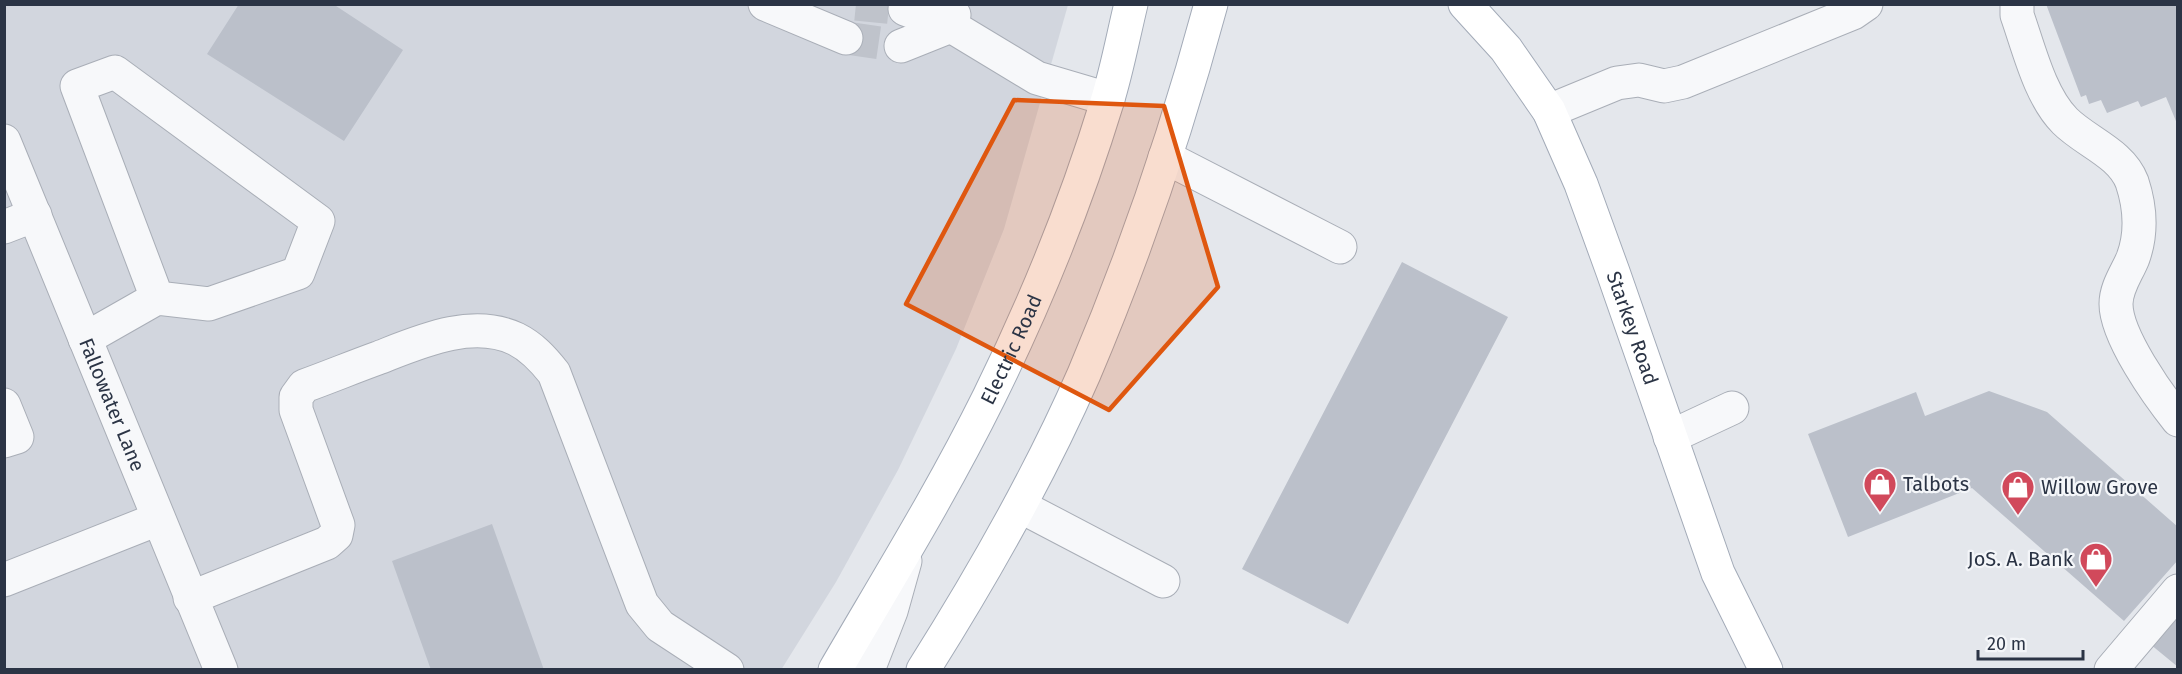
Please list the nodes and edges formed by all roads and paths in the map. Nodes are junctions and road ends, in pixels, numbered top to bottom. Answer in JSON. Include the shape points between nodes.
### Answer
{"nodes":[{"id":1,"x":765,"y":4,"type":"edge"},
{"id":2,"x":1131,"y":4,"type":"edge"},
{"id":3,"x":1211,"y":4,"type":"edge"},
{"id":4,"x":1466,"y":4,"type":"edge"},
{"id":5,"x":1866,"y":4,"type":"edge"},
{"id":6,"x":2017,"y":4,"type":"edge"},
{"id":7,"x":905,"y":9,"type":"tunnel mouth"},
{"id":8,"x":954,"y":15,"type":"edge"},
{"id":9,"x":846,"y":38,"type":"tunnel mouth"},
{"id":10,"x":902,"y":46,"type":"tunnel mouth"},
{"id":11,"x":1108,"y":99,"type":"junction"},
{"id":12,"x":1549,"y":111,"type":"junction"},
{"id":13,"x":4,"y":141,"type":"edge"},
{"id":14,"x":1165,"y":158,"type":"junction"},
{"id":15,"x":35,"y":215,"type":"junction"},
{"id":16,"x":4,"y":227,"type":"edge"},
{"id":17,"x":1340,"y":247,"type":"dead end"},
{"id":18,"x":157,"y":298,"type":"junction"},
{"id":19,"x":85,"y":339,"type":"junction"},
{"id":20,"x":4,"y":405,"type":"edge"},
{"id":21,"x":1732,"y":408,"type":"dead end"},
{"id":22,"x":2178,"y":420,"type":"edge"},
{"id":23,"x":1670,"y":437,"type":"junction"},
{"id":24,"x":4,"y":441,"type":"edge"},
{"id":25,"x":1020,"y":506,"type":"junction"},
{"id":26,"x":158,"y":519,"type":"junction"},
{"id":27,"x":911,"y":539,"type":"junction"},
{"id":28,"x":4,"y":580,"type":"edge"},
{"id":29,"x":1163,"y":581,"type":"dead end"},
{"id":30,"x":2178,"y":591,"type":"edge"},
{"id":31,"x":190,"y":598,"type":"junction"},
{"id":32,"x":221,"y":669,"type":"edge"},
{"id":33,"x":727,"y":669,"type":"edge"},
{"id":34,"x":835,"y":669,"type":"edge"},
{"id":35,"x":868,"y":669,"type":"edge"},
{"id":36,"x":923,"y":669,"type":"edge"},
{"id":37,"x":1766,"y":669,"type":"edge"},
{"id":38,"x":2111,"y":669,"type":"edge"}],
"edges":[{"from":1,"to":9,"type":"street"},
{"from":2,"to":11,"type":"main road","name":"Electric Road"},
{"from":3,"to":14,"type":"main road"},
{"from":4,"to":12,"type":"main road","name":"Starkey Road","via":[[1506,50]]},
{"from":5,"to":12,"type":"street","via":[[1683,82],[1664,86],[1639,80],[1617,83]]},
{"from":6,"to":22,"type":"street","via":[[2017,15],[2048,99],[2065,121],[2113,156],[2131,180],[2138,205],[2139,234],[2116,305],[2121,327],[2139,362]]},
{"from":7,"to":8,"type":"street"},
{"from":8,"to":10,"type":"street"},
{"from":8,"to":11,"type":"street","via":[[1036,78]]},
{"from":11,"to":27,"type":"main road","name":"Electric Road","via":[[1041,284],[989,397]]},
{"from":12,"to":23,"type":"main road","name":"Starkey Road","via":[[1581,184]]},
{"from":13,"to":15,"type":"street","name":"Fallowater Lane"},
{"from":14,"to":17,"type":"street"},
{"from":14,"to":25,"type":"main road","via":[[1083,375]]},
{"from":15,"to":16,"type":"street"},
{"from":15,"to":19,"type":"street","name":"Fallowater Lane"},
{"from":18,"to":18,"type":"street","via":[[209,304],[298,273],[318,220],[115,72],[76,86]]},
{"from":18,"to":19,"type":"street"},
{"from":19,"to":26,"type":"street","name":"Fallowater Lane"},
{"from":20,"to":24,"type":"street","via":[[17,437]]},
{"from":21,"to":23,"type":"street"},
{"from":23,"to":37,"type":"main road","name":"Starkey Road","via":[[1718,573]]},
{"from":25,"to":29,"type":"street"},
{"from":25,"to":36,"type":"main road","via":[[966,603]]},
{"from":26,"to":28,"type":"street"},
{"from":26,"to":31,"type":"street","name":"Fallowater Lane"},
{"from":27,"to":34,"type":"main road","name":"Electric Road"},
{"from":27,"to":35,"type":"street","via":[[891,611]]},
{"from":30,"to":38,"type":"street"},
{"from":31,"to":32,"type":"street","name":"Fallowater Lane"},
{"from":31,"to":33,"type":"street","via":[[327,543],[336,535],[339,525],[296,410],[296,397],[304,386],[432,337],[491,332],[515,338],[537,352],[554,373],[642,604],[660,626]]}]}
